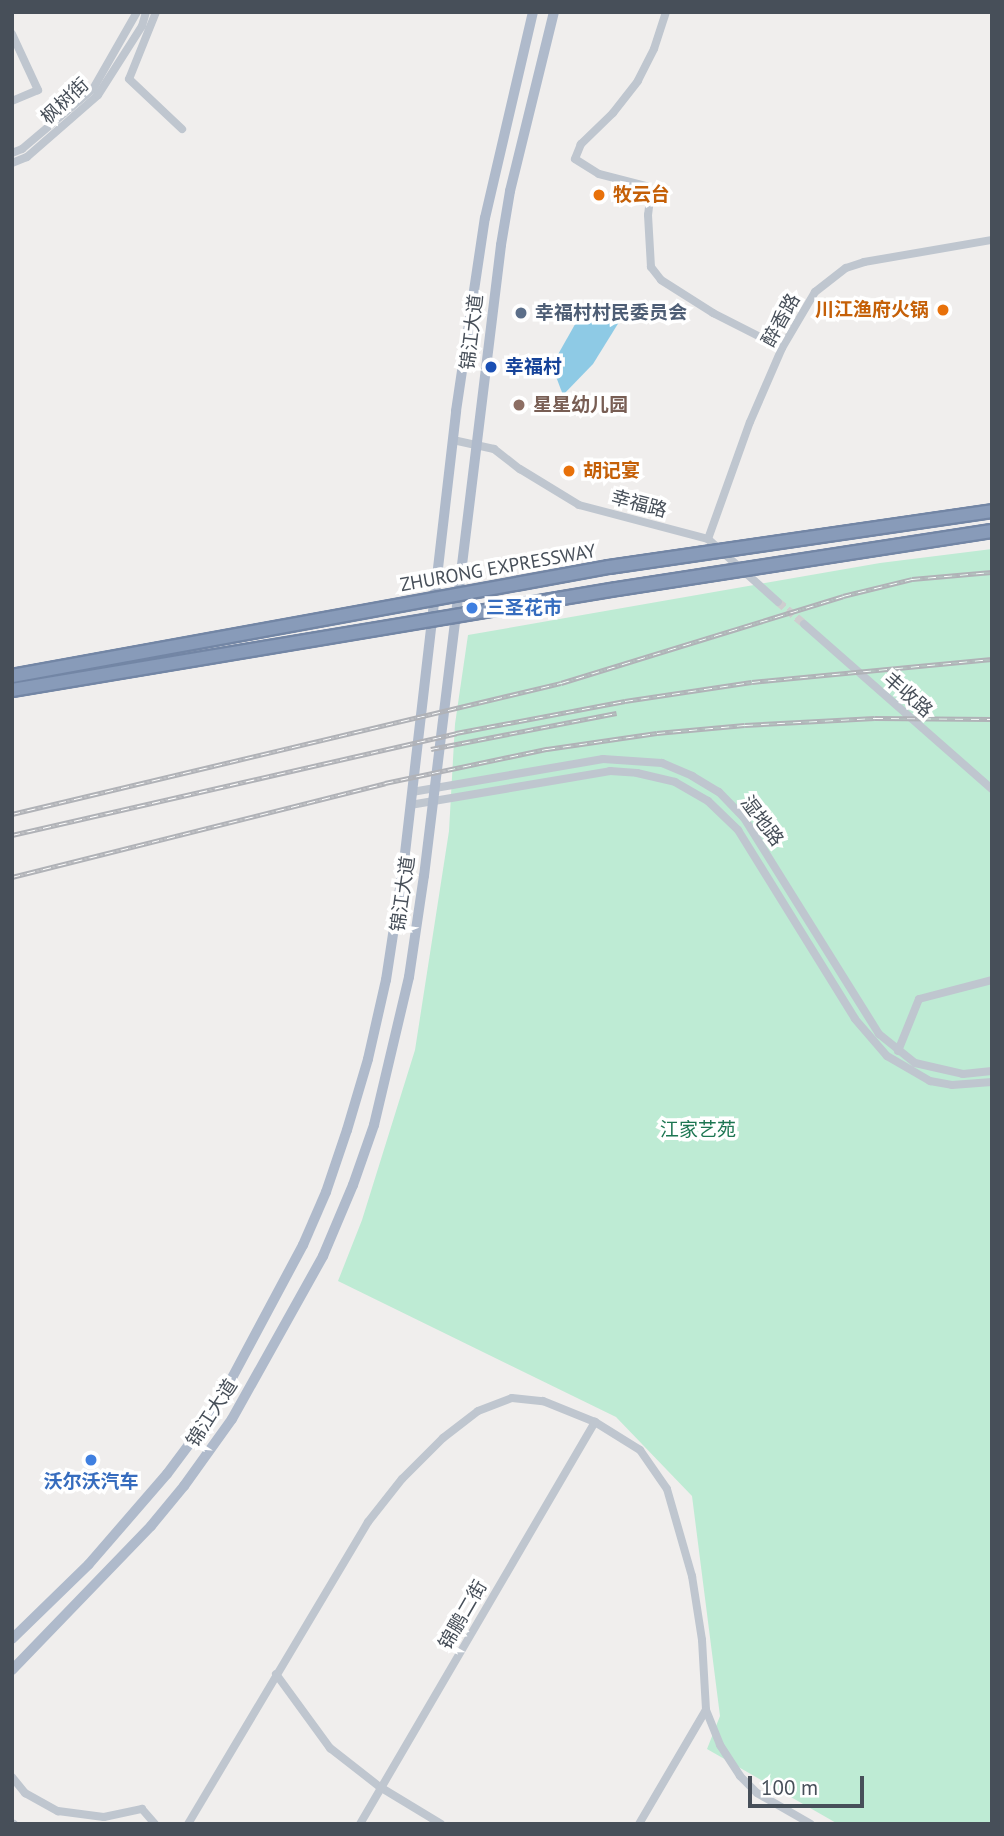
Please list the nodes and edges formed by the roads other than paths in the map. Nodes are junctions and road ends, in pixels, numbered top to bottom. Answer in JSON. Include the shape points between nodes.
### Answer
{"nodes":[{"id":1,"x":137,"y":12,"type":"edge"},
{"id":2,"x":146,"y":12,"type":"edge"},
{"id":3,"x":156,"y":12,"type":"edge"},
{"id":4,"x":533,"y":12,"type":"edge"},
{"id":5,"x":554,"y":12,"type":"edge"},
{"id":6,"x":666,"y":12,"type":"edge"},
{"id":7,"x":12,"y":34,"type":"edge"},
{"id":8,"x":12,"y":101,"type":"edge"},
{"id":9,"x":182,"y":128,"type":"dead end"},
{"id":10,"x":12,"y":153,"type":"edge"},
{"id":11,"x":12,"y":163,"type":"edge"},
{"id":12,"x":992,"y":240,"type":"edge"},
{"id":13,"x":782,"y":348,"type":"junction"},
{"id":14,"x":453,"y":440,"type":"junction"},
{"id":15,"x":475,"y":446,"type":"junction"},
{"id":16,"x":992,"y":511,"type":"edge"},
{"id":17,"x":992,"y":531,"type":"edge"},
{"id":18,"x":708,"y":539,"type":"junction"},
{"id":19,"x":778,"y":602,"type":"tunnel mouth"},
{"id":20,"x":804,"y":624,"type":"tunnel mouth"},
{"id":21,"x":12,"y":676,"type":"edge"},
{"id":22,"x":12,"y":690,"type":"edge"},
{"id":23,"x":992,"y":789,"type":"edge"},
{"id":24,"x":412,"y":792,"type":"junction"},
{"id":25,"x":433,"y":796,"type":"junction"},
{"id":26,"x":410,"y":805,"type":"junction"},
{"id":27,"x":790,"y":889,"type":"junction"},
{"id":28,"x":780,"y":895,"type":"junction"},
{"id":29,"x":992,"y":980,"type":"edge"},
{"id":30,"x":897,"y":1050,"type":"junction"},
{"id":31,"x":892,"y":1060,"type":"junction"},
{"id":32,"x":992,"y":1072,"type":"edge"},
{"id":33,"x":992,"y":1082,"type":"edge"},
{"id":34,"x":595,"y":1422,"type":"junction"},
{"id":35,"x":12,"y":1639,"type":"edge"},
{"id":36,"x":12,"y":1670,"type":"edge"},
{"id":37,"x":276,"y":1674,"type":"junction"},
{"id":38,"x":706,"y":1710,"type":"junction"},
{"id":39,"x":12,"y":1777,"type":"edge"},
{"id":40,"x":380,"y":1787,"type":"junction"},
{"id":41,"x":155,"y":1824,"type":"edge"},
{"id":42,"x":188,"y":1824,"type":"edge"},
{"id":43,"x":360,"y":1824,"type":"edge"},
{"id":44,"x":441,"y":1824,"type":"edge"},
{"id":45,"x":639,"y":1824,"type":"edge"},
{"id":46,"x":811,"y":1824,"type":"edge"}],
"edges":[{"from":1,"to":10,"type":"street","name":"枫树街","via":[[93,89]]},
{"from":2,"to":11,"type":"street","name":"枫树街","via":[[142,26],[98,95],[27,157]]},
{"from":3,"to":9,"type":"street","via":[[128,79]]},
{"from":4,"to":14,"type":"main road","name":"锦江大道","via":[[492,176]]},
{"from":5,"to":15,"type":"main road","name":"锦江大道","via":[[510,191]]},
{"from":6,"to":13,"type":"street","via":[[638,80],[581,144],[575,159],[599,174],[646,186],[651,267],[662,280],[713,313]]},
{"from":7,"to":8,"type":"street","via":[[38,90]]},
{"from":12,"to":13,"type":"street","name":"醉香路","via":[[846,268],[815,292]]},
{"from":13,"to":18,"type":"street","name":"醉香路"},
{"from":14,"to":15,"type":"street","name":"幸福路"},
{"from":14,"to":24,"type":"main road","name":"锦江大道"},
{"from":15,"to":18,"type":"street","name":"幸福路","via":[[494,449],[579,505]]},
{"from":15,"to":25,"type":"main road","name":"锦江大道"},
{"from":16,"to":21,"type":"highway","name":"ZHURONG EXPRESSWAY","bridge":true,"via":[[609,567]]},
{"from":17,"to":22,"type":"highway","name":"ZHURONG EXPRESSWAY","bridge":true},
{"from":18,"to":19,"type":"street"},
{"from":20,"to":23,"type":"street","name":"丰收路"},
{"from":24,"to":25,"type":"street","name":"湿地路"},
{"from":24,"to":26,"type":"main road","name":"锦江大道"},
{"from":25,"to":26,"type":"street","name":"湿地路"},
{"from":25,"to":27,"type":"street","name":"湿地路","via":[[603,759],[662,763],[704,782],[732,804]]},
{"from":25,"to":28,"type":"street","name":"湿地路","via":[[610,771],[665,779],[690,789],[726,817]]},
{"from":25,"to":36,"type":"main road","name":"锦江大道","via":[[395,1047],[366,1149],[323,1256],[244,1399],[184,1486],[99,1583]]},
{"from":26,"to":35,"type":"main road","name":"锦江大道","via":[[386,980],[368,1059],[326,1192],[303,1245],[225,1391],[167,1475],[89,1564]]},
{"from":27,"to":28,"type":"street"},
{"from":27,"to":30,"type":"street","name":"湿地路","via":[[880,1034]]},
{"from":28,"to":31,"type":"street","name":"湿地路","via":[[855,1018]]},
{"from":29,"to":30,"type":"street","via":[[919,999]]},
{"from":30,"to":31,"type":"street"},
{"from":30,"to":32,"type":"street","name":"湿地路","via":[[915,1063],[937,1070]]},
{"from":31,"to":33,"type":"street","name":"湿地路","via":[[930,1081],[953,1085]]},
{"from":34,"to":37,"type":"street","via":[[543,1401],[512,1398],[478,1411],[443,1438],[368,1522]]},
{"from":34,"to":38,"type":"street","via":[[640,1450],[667,1489],[692,1576]]},
{"from":34,"to":40,"type":"street","name":"锦鹏二街"},
{"from":37,"to":40,"type":"street","via":[[330,1748]]},
{"from":37,"to":42,"type":"street"},
{"from":38,"to":45,"type":"street"},
{"from":38,"to":46,"type":"street","via":[[720,1745],[740,1776],[757,1793]]},
{"from":39,"to":41,"type":"street","via":[[25,1793],[58,1811],[104,1816],[142,1809]]},
{"from":40,"to":43,"type":"street","name":"锦鹏二街"},
{"from":40,"to":44,"type":"street"}]}
